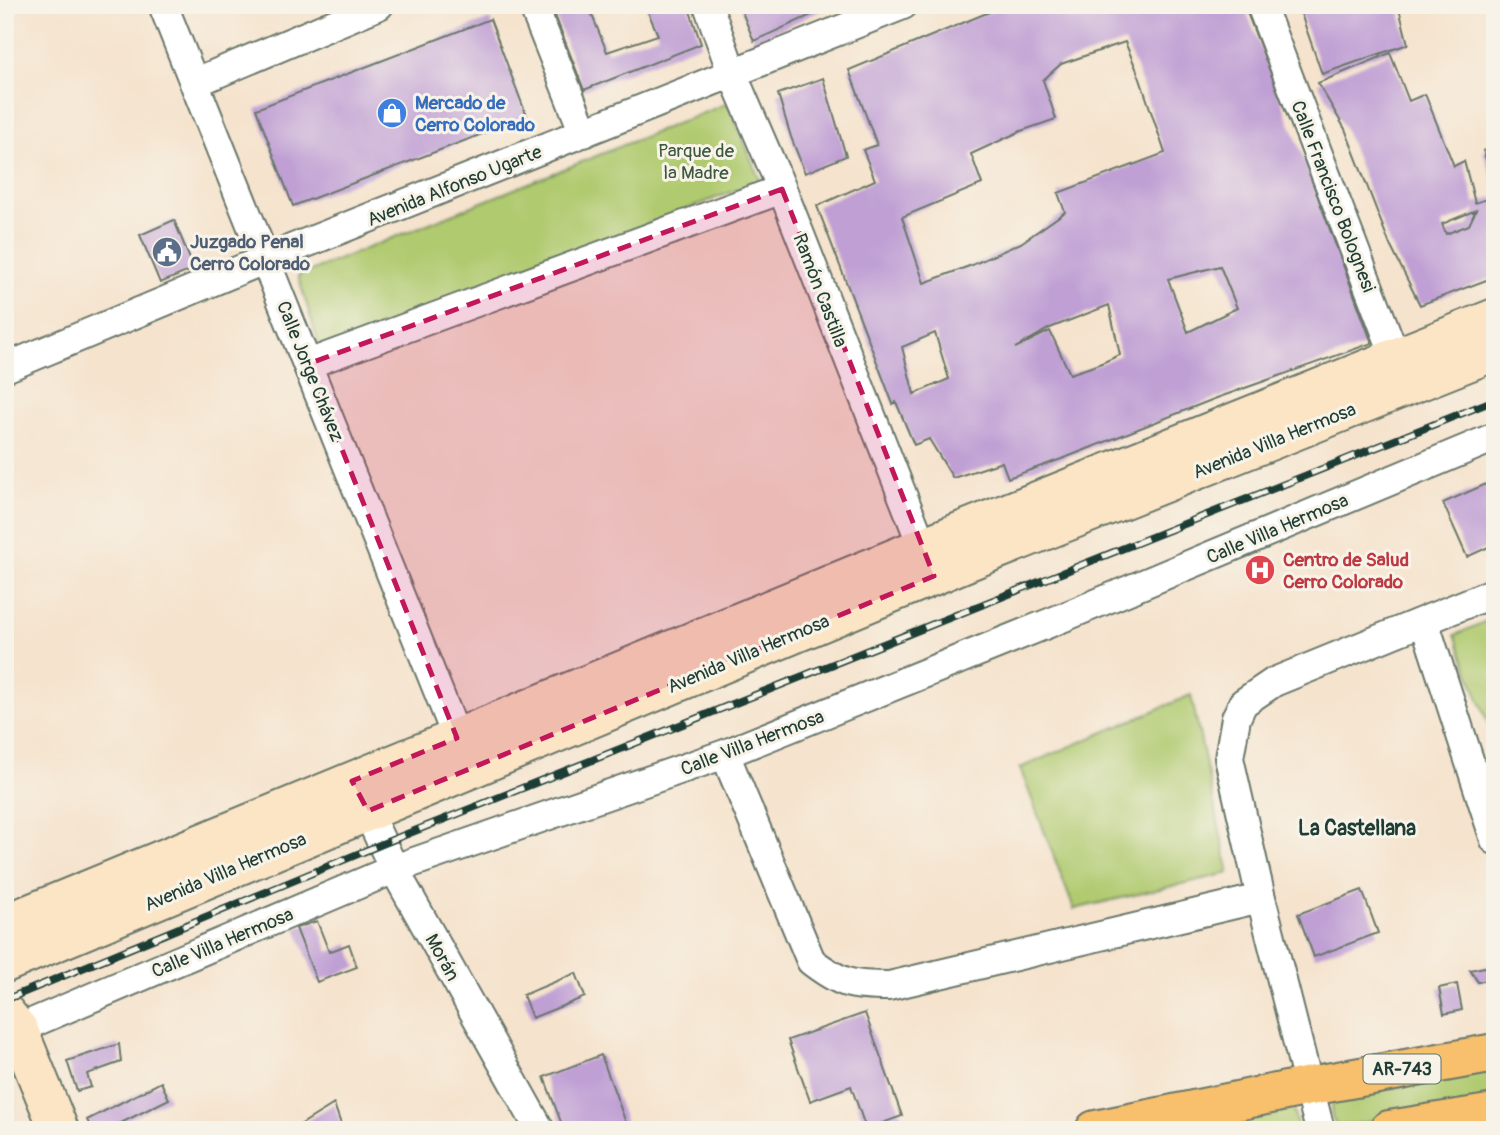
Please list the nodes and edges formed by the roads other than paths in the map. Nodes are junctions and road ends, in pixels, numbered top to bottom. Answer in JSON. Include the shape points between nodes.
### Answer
{"nodes":[{"id":1,"x":163,"y":5,"type":"edge"},
{"id":2,"x":379,"y":5,"type":"edge"},
{"id":3,"x":533,"y":5,"type":"edge"},
{"id":4,"x":708,"y":5,"type":"edge"},
{"id":5,"x":903,"y":5,"type":"edge"},
{"id":6,"x":1261,"y":5,"type":"edge"},
{"id":7,"x":732,"y":73,"type":"junction"},
{"id":8,"x":194,"y":83,"type":"junction"},
{"id":9,"x":584,"y":133,"type":"junction"},
{"id":10,"x":782,"y":189,"type":"junction"},
{"id":11,"x":266,"y":259,"type":"junction"},
{"id":12,"x":1495,"y":318,"type":"edge"},
{"id":13,"x":1495,"y":351,"type":"edge"},
{"id":14,"x":308,"y":364,"type":"junction"},
{"id":15,"x":5,"y":368,"type":"edge"},
{"id":16,"x":1402,"y":372,"type":"junction"},
{"id":17,"x":1495,"y":437,"type":"edge"},
{"id":18,"x":928,"y":561,"type":"junction"},
{"id":19,"x":1495,"y":592,"type":"edge"},
{"id":20,"x":1424,"y":621,"type":"junction"},
{"id":21,"x":457,"y":738,"type":"junction"},
{"id":22,"x":725,"y":754,"type":"junction"},
{"id":23,"x":360,"y":796,"type":"junction"},
{"id":24,"x":1492,"y":822,"type":"edge"},
{"id":25,"x":394,"y":869,"type":"junction"},
{"id":26,"x":1261,"y":898,"type":"junction"},
{"id":27,"x":5,"y":924,"type":"edge"},
{"id":28,"x":6,"y":961,"type":"edge"},
{"id":29,"x":9,"y":1025,"type":"edge"},
{"id":30,"x":1495,"y":1053,"type":"edge"},
{"id":31,"x":1310,"y":1086,"type":"junction"},
{"id":32,"x":1495,"y":1113,"type":"edge"},
{"id":33,"x":1139,"y":1125,"type":"edge"},
{"id":34,"x":59,"y":1130,"type":"edge"},
{"id":35,"x":540,"y":1130,"type":"edge"},
{"id":36,"x":1095,"y":1130,"type":"edge"},
{"id":37,"x":1320,"y":1130,"type":"edge"},
{"id":38,"x":1389,"y":1130,"type":"edge"}],
"edges":[{"from":1,"to":8,"type":"street","name":"Calle Jorge Chávez"},
{"from":2,"to":8,"type":"street"},
{"from":3,"to":9,"type":"street"},
{"from":4,"to":7,"type":"street","name":"Ramón Castilla"},
{"from":5,"to":7,"type":"street","name":"Avenida Alfonso Ugarte"},
{"from":6,"to":16,"type":"street","name":"Calle Francisco Bolognesi"},
{"from":7,"to":9,"type":"street","name":"Avenida Alfonso Ugarte"},
{"from":7,"to":10,"type":"street","name":"Ramón Castilla"},
{"from":8,"to":11,"type":"street","name":"Calle Jorge Chávez"},
{"from":9,"to":11,"type":"street","name":"Avenida Alfonso Ugarte"},
{"from":10,"to":14,"type":"street"},
{"from":10,"to":18,"type":"street","name":"Ramón Castilla"},
{"from":11,"to":14,"type":"street","name":"Calle Jorge Chávez"},
{"from":11,"to":15,"type":"street","name":"Avenida Alfonso Ugarte"},
{"from":12,"to":16,"type":"main road","name":"Avenida Villa Hermosa"},
{"from":13,"to":16,"type":"main road","name":"Avenida Villa Hermosa"},
{"from":14,"to":21,"type":"street","name":"Calle Jorge Chávez"},
{"from":16,"to":18,"type":"main road","name":"Avenida Villa Hermosa"},
{"from":17,"to":22,"type":"street","name":"Calle Villa Hermosa"},
{"from":18,"to":21,"type":"main road","name":"Avenida Villa Hermosa"},
{"from":18,"to":23,"type":"main road","name":"Avenida Villa Hermosa"},
{"from":19,"to":20,"type":"street"},
{"from":20,"to":24,"type":"street"},
{"from":20,"to":26,"type":"street","via":[[1274,682],[1243,703],[1229,758]]},
{"from":21,"to":23,"type":"main road","name":"Avenida Villa Hermosa"},
{"from":22,"to":25,"type":"street","name":"Calle Villa Hermosa"},
{"from":22,"to":26,"type":"street","via":[[811,961],[835,979],[889,986]]},
{"from":23,"to":25,"type":"street","name":"Morán"},
{"from":23,"to":27,"type":"main road","name":"Avenida Villa Hermosa"},
{"from":23,"to":28,"type":"main road","name":"Avenida Villa Hermosa"},
{"from":25,"to":29,"type":"street","name":"Calle Villa Hermosa"},
{"from":25,"to":35,"type":"street","name":"Morán"},
{"from":26,"to":31,"type":"street"},
{"from":28,"to":29,"type":"main road"},
{"from":29,"to":34,"type":"main road"},
{"from":30,"to":31,"type":"main road","number":"AR-743"},
{"from":31,"to":33,"type":"main road","number":"AR-743"},
{"from":31,"to":37,"type":"street"},
{"from":32,"to":38,"type":"main road"},
{"from":33,"to":36,"type":"main road","number":"AR-743"}]}
